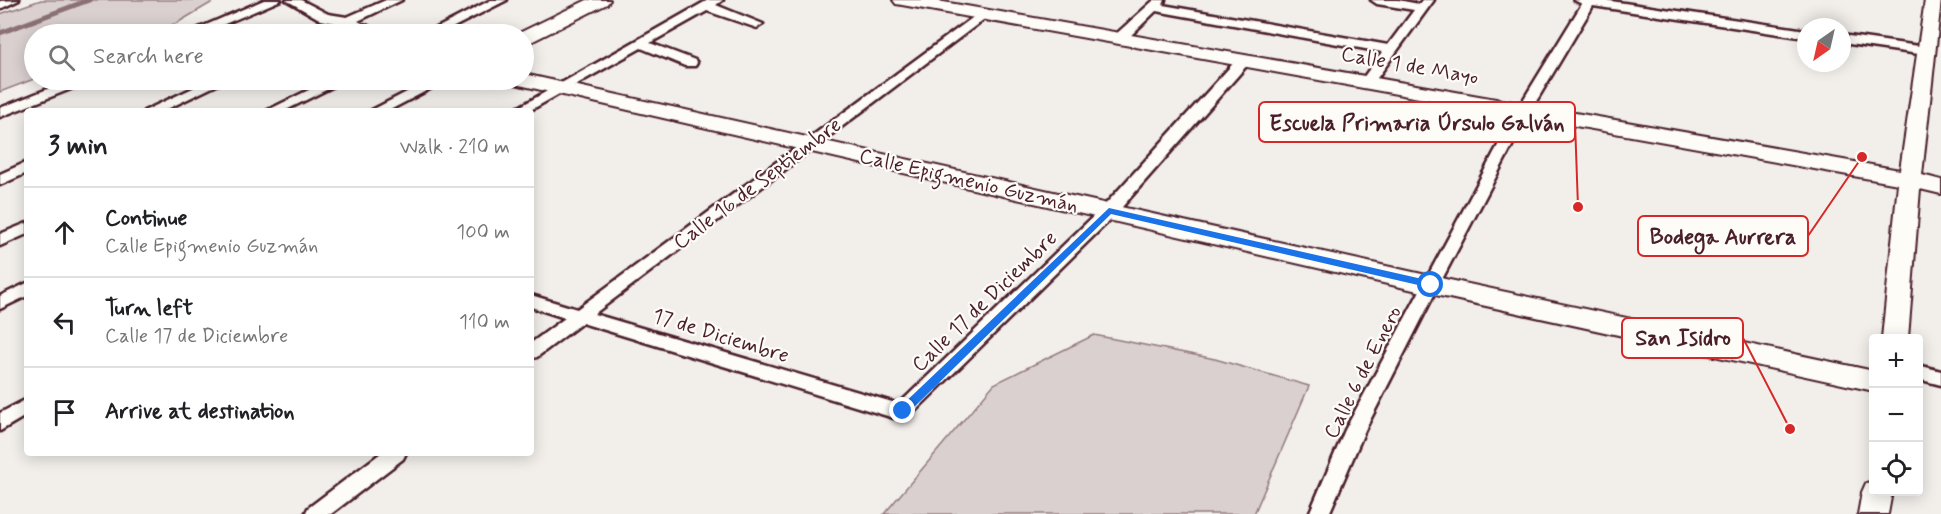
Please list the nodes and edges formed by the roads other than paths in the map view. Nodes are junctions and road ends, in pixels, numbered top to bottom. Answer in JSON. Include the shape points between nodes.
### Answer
{"nodes":[{"id":1,"x":13,"y":0,"type":"edge"},
{"id":2,"x":275,"y":0,"type":"edge"},
{"id":3,"x":292,"y":0,"type":"edge"},
{"id":4,"x":396,"y":0,"type":"edge"},
{"id":5,"x":501,"y":0,"type":"edge"},
{"id":6,"x":601,"y":0,"type":"edge"},
{"id":7,"x":902,"y":0,"type":"edge"},
{"id":8,"x":1377,"y":0,"type":"edge"},
{"id":9,"x":1934,"y":0,"type":"edge"},
{"id":10,"x":1585,"y":1,"type":"edge"},
{"id":11,"x":712,"y":3,"type":"edge"},
{"id":12,"x":1157,"y":3,"type":"edge"},
{"id":13,"x":1426,"y":4,"type":"edge"},
{"id":14,"x":0,"y":5,"type":"edge"},
{"id":15,"x":983,"y":14,"type":"junction"},
{"id":16,"x":325,"y":17,"type":"junction"},
{"id":17,"x":348,"y":21,"type":"junction"},
{"id":18,"x":216,"y":24,"type":"edge"},
{"id":19,"x":326,"y":24,"type":"edge"},
{"id":20,"x":343,"y":24,"type":"edge"},
{"id":21,"x":354,"y":24,"type":"edge"},
{"id":22,"x":452,"y":24,"type":"edge"},
{"id":23,"x":758,"y":24,"type":"dead end"},
{"id":24,"x":534,"y":33,"type":"edge"},
{"id":25,"x":1797,"y":33,"type":"edge"},
{"id":26,"x":1120,"y":38,"type":"junction"},
{"id":27,"x":1851,"y":40,"type":"edge"},
{"id":28,"x":639,"y":43,"type":"junction"},
{"id":29,"x":1391,"y":50,"type":"junction"},
{"id":30,"x":1926,"y":51,"type":"junction"},
{"id":31,"x":1244,"y":60,"type":"junction"},
{"id":32,"x":690,"y":63,"type":"dead end"},
{"id":33,"x":1366,"y":82,"type":"junction"},
{"id":34,"x":534,"y":83,"type":"edge"},
{"id":35,"x":558,"y":88,"type":"junction"},
{"id":36,"x":56,"y":90,"type":"edge"},
{"id":37,"x":198,"y":90,"type":"edge"},
{"id":38,"x":318,"y":90,"type":"edge"},
{"id":39,"x":413,"y":90,"type":"edge"},
{"id":40,"x":158,"y":108,"type":"edge"},
{"id":41,"x":279,"y":108,"type":"edge"},
{"id":42,"x":382,"y":108,"type":"edge"},
{"id":43,"x":524,"y":108,"type":"edge"},
{"id":44,"x":1524,"y":110,"type":"junction"},
{"id":45,"x":0,"y":113,"type":"edge"},
{"id":46,"x":810,"y":144,"type":"junction"},
{"id":47,"x":24,"y":168,"type":"edge"},
{"id":48,"x":1910,"y":179,"type":"junction"},
{"id":49,"x":0,"y":180,"type":"edge"},
{"id":50,"x":1941,"y":187,"type":"edge"},
{"id":51,"x":1109,"y":211,"type":"junction"},
{"id":52,"x":24,"y":229,"type":"edge"},
{"id":53,"x":0,"y":241,"type":"edge"},
{"id":54,"x":1431,"y":285,"type":"junction"},
{"id":55,"x":24,"y":291,"type":"edge"},
{"id":56,"x":534,"y":302,"type":"edge"},
{"id":57,"x":0,"y":303,"type":"edge"},
{"id":58,"x":579,"y":315,"type":"junction"},
{"id":59,"x":1895,"y":334,"type":"edge"},
{"id":60,"x":534,"y":349,"type":"edge"},
{"id":61,"x":1923,"y":373,"type":"edge"},
{"id":62,"x":1941,"y":378,"type":"edge"},
{"id":63,"x":1869,"y":380,"type":"edge"},
{"id":64,"x":24,"y":408,"type":"edge"},
{"id":65,"x":898,"y":411,"type":"joint"},
{"id":66,"x":0,"y":423,"type":"edge"},
{"id":67,"x":392,"y":456,"type":"edge"},
{"id":68,"x":1876,"y":496,"type":"edge"},
{"id":69,"x":315,"y":514,"type":"edge"},
{"id":70,"x":1319,"y":514,"type":"edge"},
{"id":71,"x":1873,"y":514,"type":"edge"}],
"edges":[{"from":1,"to":14,"type":"street"},
{"from":2,"to":18,"type":"street"},
{"from":3,"to":16,"type":"street"},
{"from":4,"to":17,"type":"street"},
{"from":5,"to":22,"type":"street"},
{"from":6,"to":24,"type":"street"},
{"from":7,"to":15,"type":"street","name":"Calle 1 de Mayo"},
{"from":8,"to":13,"type":"street"},
{"from":9,"to":30,"type":"street"},
{"from":10,"to":25,"type":"street"},
{"from":10,"to":44,"type":"street","name":"Calle 6 de Enero"},
{"from":11,"to":23,"type":"street"},
{"from":11,"to":28,"type":"street"},
{"from":12,"to":26,"type":"street"},
{"from":12,"to":29,"type":"street"},
{"from":13,"to":29,"type":"street"},
{"from":15,"to":26,"type":"street","name":"Calle 1 de Mayo"},
{"from":15,"to":46,"type":"street","name":"Calle 16 de Septiembre"},
{"from":16,"to":17,"type":"street"},
{"from":16,"to":19,"type":"street"},
{"from":17,"to":20,"type":"street"},
{"from":17,"to":21,"type":"street"},
{"from":26,"to":31,"type":"street","name":"Calle 1 de Mayo"},
{"from":27,"to":30,"type":"street"},
{"from":28,"to":32,"type":"street"},
{"from":28,"to":35,"type":"street"},
{"from":29,"to":33,"type":"street"},
{"from":30,"to":48,"type":"street"},
{"from":31,"to":33,"type":"street","name":"Calle 1 de Mayo"},
{"from":31,"to":51,"type":"street","name":"Calle 17 de Diciembre"},
{"from":33,"to":44,"type":"street","name":"Calle 1 de Mayo"},
{"from":34,"to":35,"type":"street","name":"Calle Epigmenio Guzmán"},
{"from":35,"to":43,"type":"street"},
{"from":35,"to":46,"type":"street","name":"Calle Epigmenio Guzmán"},
{"from":36,"to":45,"type":"street"},
{"from":37,"to":40,"type":"street"},
{"from":38,"to":41,"type":"street"},
{"from":39,"to":42,"type":"street"},
{"from":44,"to":48,"type":"street","name":"Calle 1 de Mayo"},
{"from":44,"to":54,"type":"street","name":"Calle 6 de Enero"},
{"from":46,"to":51,"type":"street","name":"Calle Epigmenio Guzmán"},
{"from":46,"to":58,"type":"street","name":"Calle 16 de Septiembre"},
{"from":47,"to":49,"type":"street"},
{"from":48,"to":50,"type":"street","name":"Calle 1 de Mayo"},
{"from":48,"to":59,"type":"street"},
{"from":51,"to":54,"type":"street","name":"Calle Epigmenio Guzmán"},
{"from":51,"to":65,"type":"street","name":"Calle 17 de Diciembre","via":[[906,409]]},
{"from":52,"to":53,"type":"street"},
{"from":54,"to":63,"type":"street","name":"Calle Epigmenio Guzmán"},
{"from":54,"to":70,"type":"street","name":"Calle 6 de Enero","via":[[1356,430]]},
{"from":55,"to":57,"type":"street"},
{"from":56,"to":58,"type":"street","name":"17 de Diciembre"},
{"from":58,"to":60,"type":"street","name":"Calle 16 de Septiembre"},
{"from":58,"to":65,"type":"street","name":"17 de Diciembre"},
{"from":61,"to":62,"type":"street"},
{"from":64,"to":66,"type":"street"},
{"from":67,"to":69,"type":"street"},
{"from":68,"to":71,"type":"street"}]}
